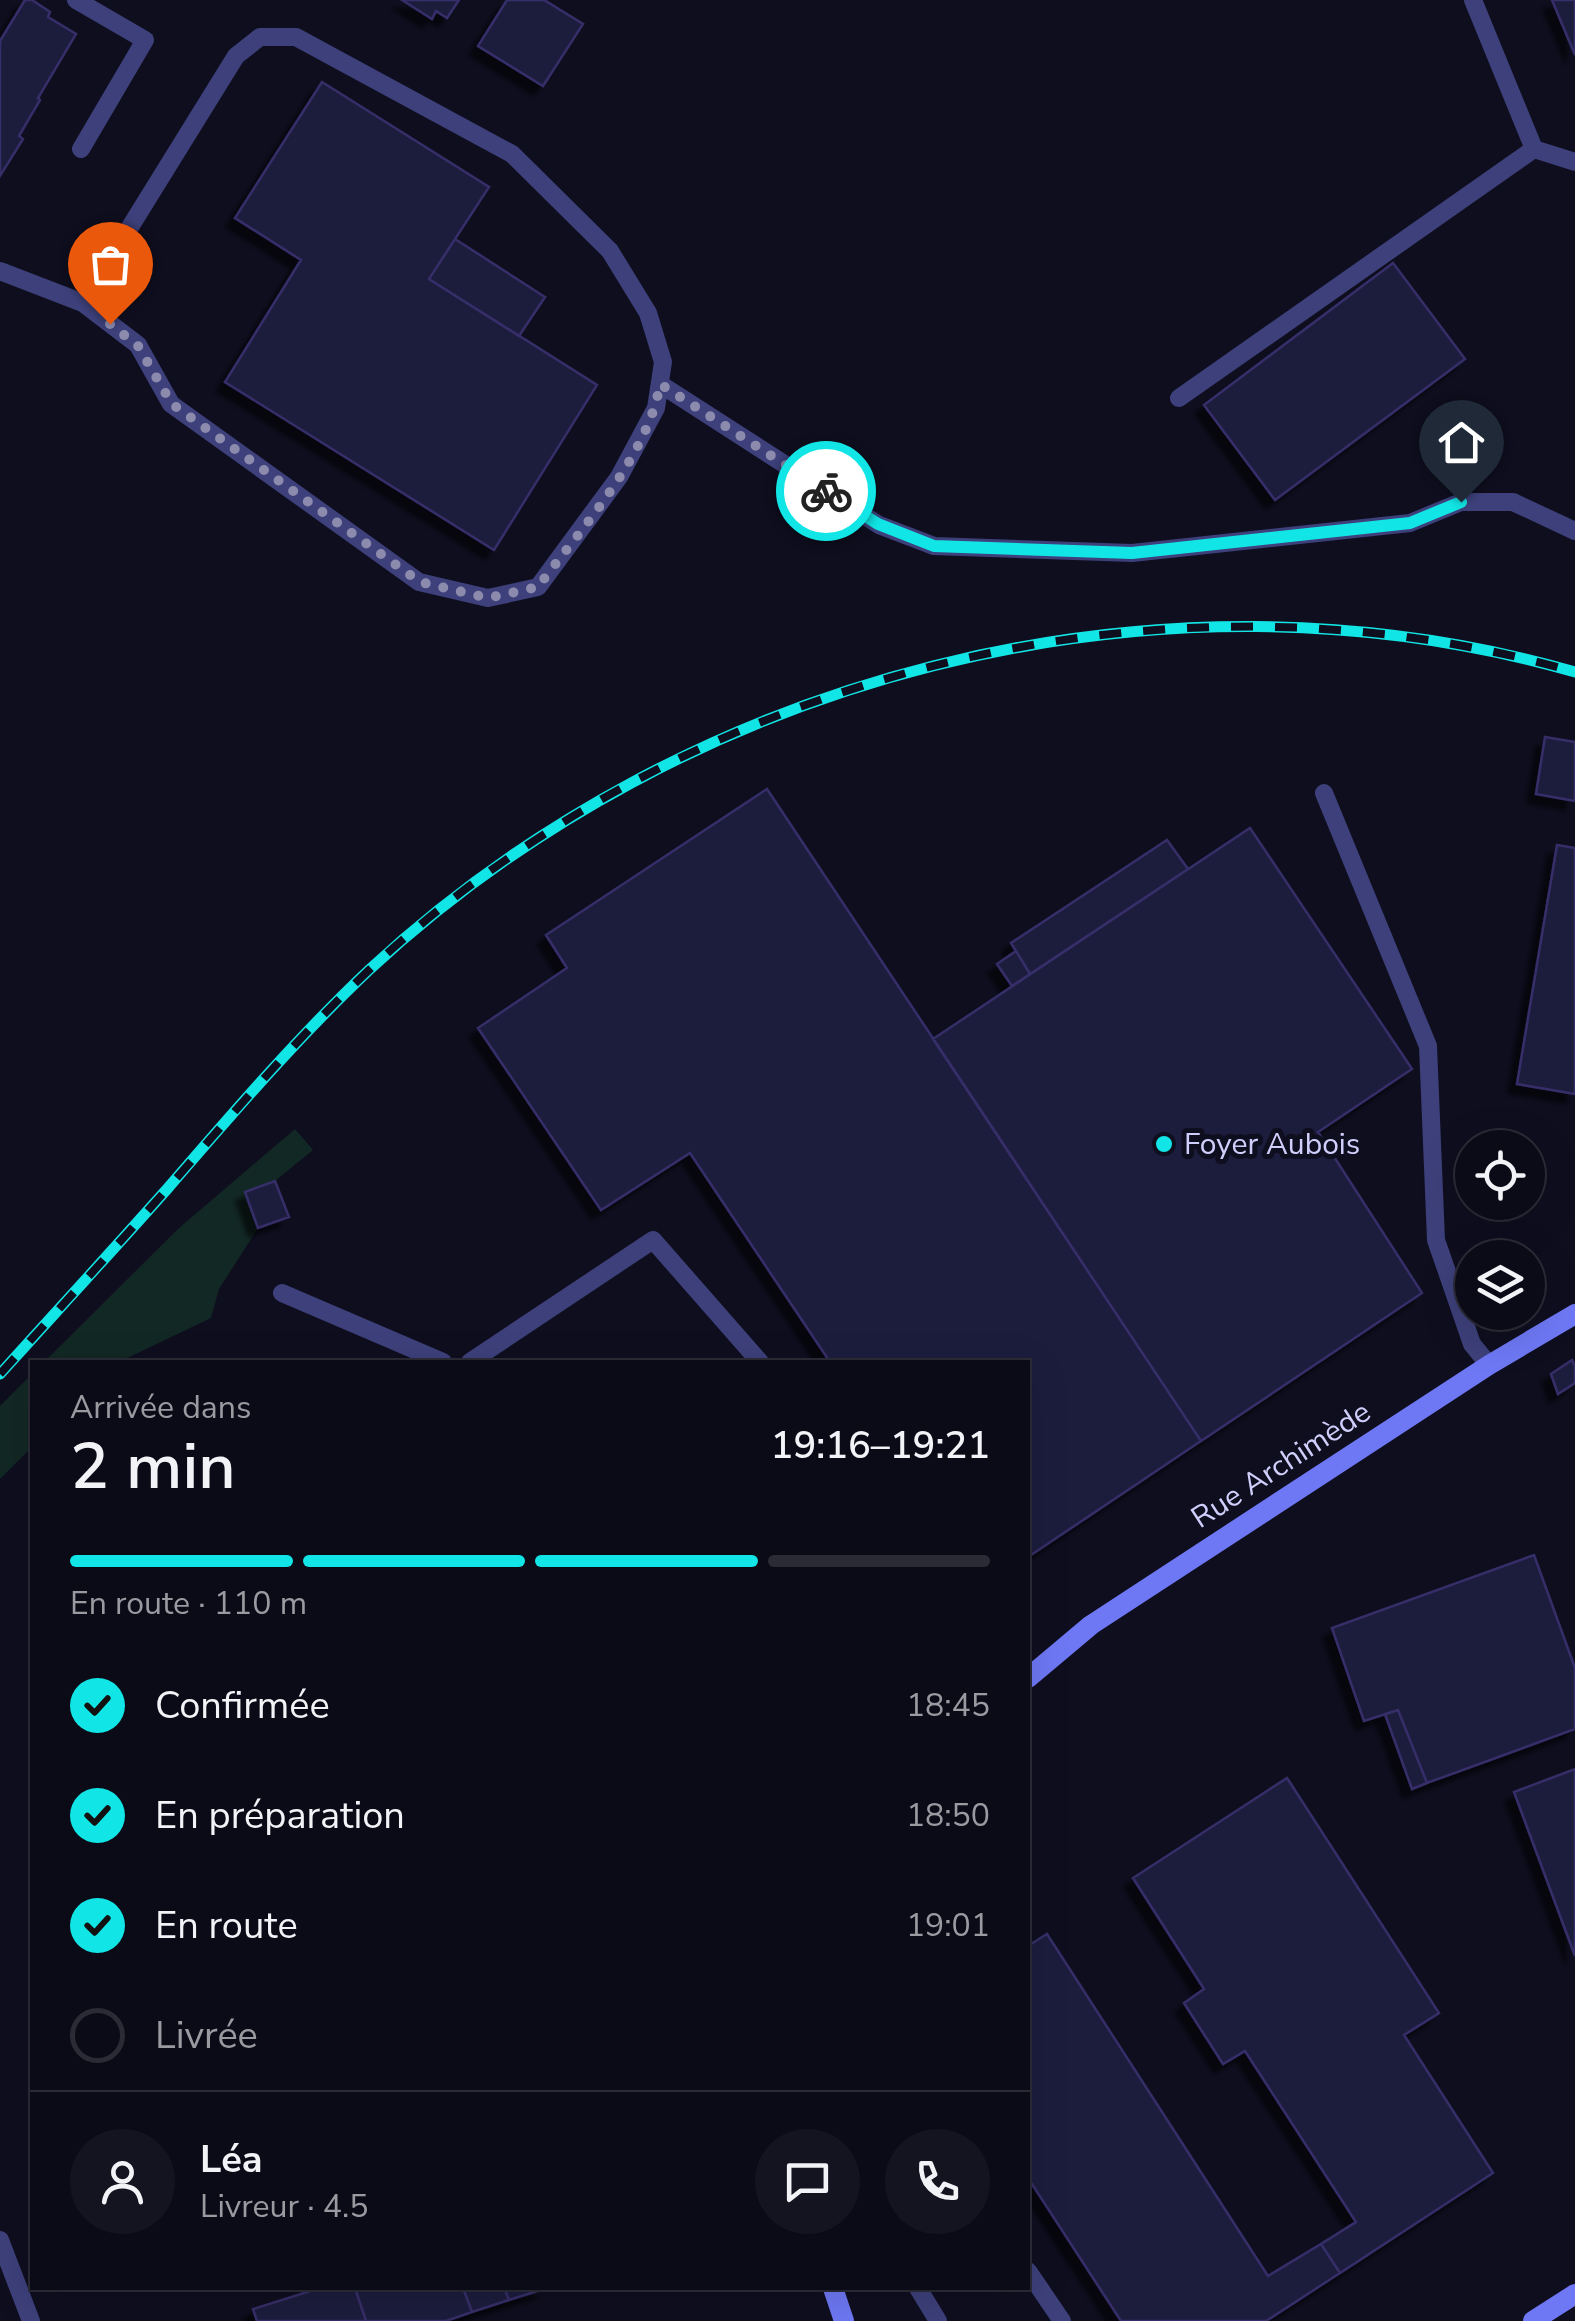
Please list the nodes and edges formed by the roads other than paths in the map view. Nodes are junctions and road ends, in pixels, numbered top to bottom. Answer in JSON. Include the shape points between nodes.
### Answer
{"nodes":[{"id":1,"x":76,"y":0,"type":"edge"},
{"id":2,"x":1473,"y":0,"type":"edge"},
{"id":3,"x":81,"y":149,"type":"dead end"},
{"id":4,"x":1534,"y":149,"type":"junction"},
{"id":5,"x":1575,"y":162,"type":"edge"},
{"id":6,"x":0,"y":271,"type":"edge"},
{"id":7,"x":83,"y":303,"type":"junction"},
{"id":8,"x":660,"y":384,"type":"junction"},
{"id":9,"x":1179,"y":398,"type":"dead end"},
{"id":10,"x":1575,"y":531,"type":"edge"},
{"id":11,"x":1324,"y":794,"type":"dead end"},
{"id":12,"x":282,"y":1293,"type":"dead end"},
{"id":13,"x":1575,"y":1314,"type":"edge"},
{"id":14,"x":438,"y":1360,"type":"edge"},
{"id":15,"x":473,"y":1360,"type":"edge"},
{"id":16,"x":758,"y":1360,"type":"edge"},
{"id":17,"x":1489,"y":1364,"type":"junction"},
{"id":18,"x":1030,"y":1676,"type":"edge"},
{"id":19,"x":0,"y":2240,"type":"edge"},
{"id":20,"x":1030,"y":2274,"type":"edge"},
{"id":21,"x":833,"y":2290,"type":"edge"},
{"id":22,"x":919,"y":2290,"type":"edge"},
{"id":23,"x":1575,"y":2294,"type":"edge"},
{"id":24,"x":31,"y":2321,"type":"edge"},
{"id":25,"x":844,"y":2321,"type":"edge"},
{"id":26,"x":938,"y":2321,"type":"edge"},
{"id":27,"x":1062,"y":2321,"type":"edge"},
{"id":28,"x":1533,"y":2321,"type":"edge"}],
"edges":[{"from":1,"to":3,"type":"lane","via":[[145,40]]},
{"from":2,"to":4,"type":"lane"},
{"from":4,"to":5,"type":"lane"},
{"from":4,"to":9,"type":"lane"},
{"from":6,"to":7,"type":"lane"},
{"from":7,"to":8,"type":"lane","via":[[138,346],[172,404],[420,582],[488,598],[538,587],[619,477],[656,408]]},
{"from":7,"to":8,"type":"lane","via":[[236,56],[260,37],[296,37],[512,154],[610,250],[648,313],[663,362]]},
{"from":8,"to":10,"type":"lane","via":[[878,524],[934,546],[1132,553],[1410,523],[1461,502],[1512,502]]},
{"from":11,"to":17,"type":"lane","via":[[1428,1046],[1436,1240],[1472,1344]]},
{"from":12,"to":14,"type":"lane"},
{"from":13,"to":17,"type":"street","name":"Rue Archimède"},
{"from":15,"to":16,"type":"lane","via":[[653,1240]]},
{"from":17,"to":18,"type":"street","name":"Rue Archimède","via":[[1091,1625]]},
{"from":19,"to":24,"type":"lane"},
{"from":20,"to":27,"type":"lane"},
{"from":21,"to":25,"type":"street"},
{"from":22,"to":26,"type":"lane"},
{"from":23,"to":28,"type":"street"}]}
